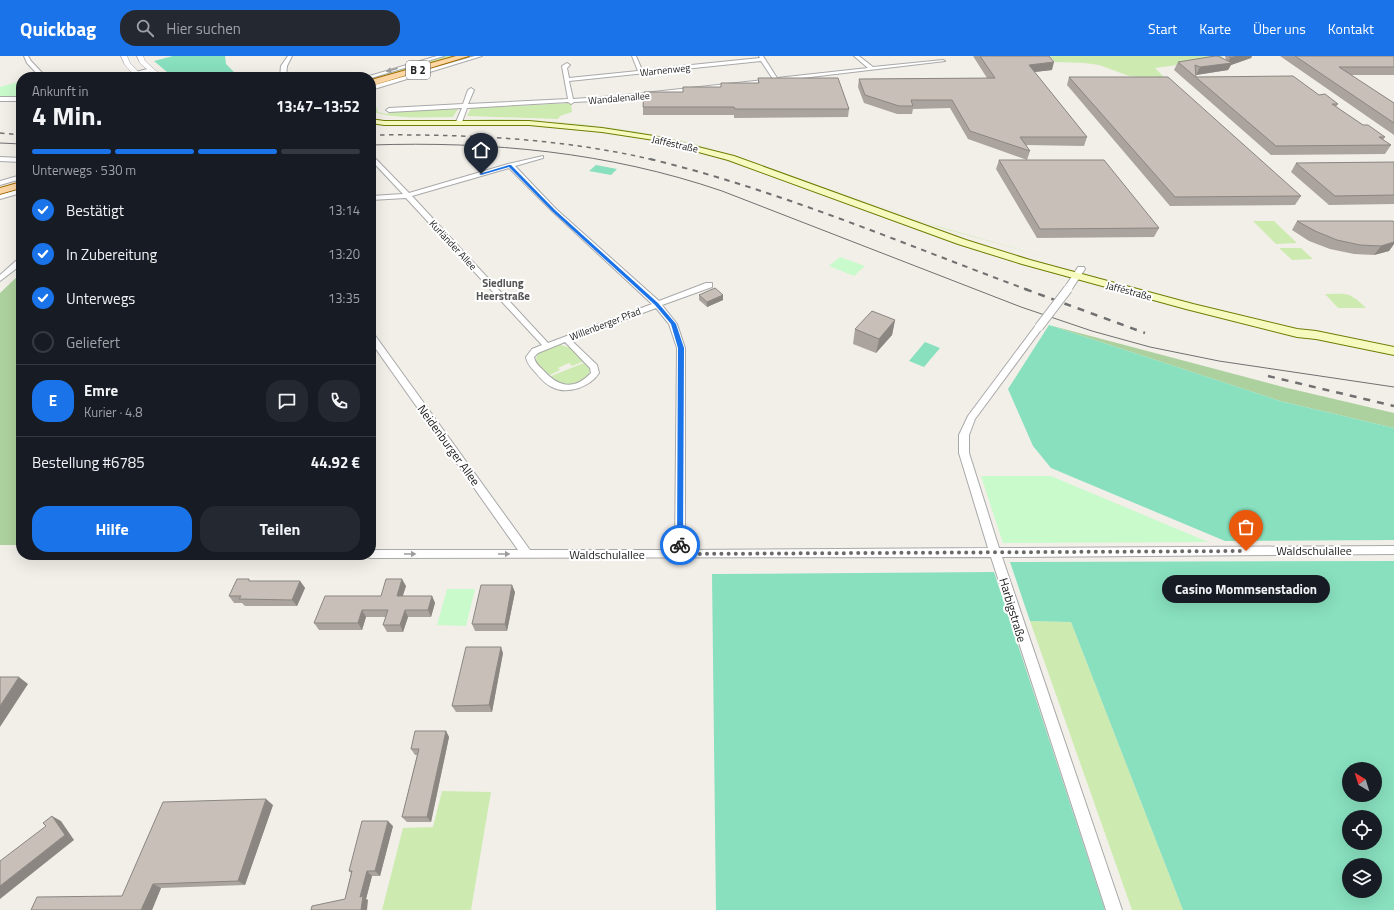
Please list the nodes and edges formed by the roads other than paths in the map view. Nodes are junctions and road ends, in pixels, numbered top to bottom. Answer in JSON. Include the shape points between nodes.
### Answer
{"nodes":[{"id":1,"x":26,"y":56,"type":"edge"},
{"id":2,"x":124,"y":56,"type":"edge"},
{"id":3,"x":140,"y":56,"type":"edge"},
{"id":4,"x":290,"y":56,"type":"edge"},
{"id":5,"x":442,"y":56,"type":"edge"},
{"id":6,"x":465,"y":56,"type":"edge"},
{"id":7,"x":480,"y":56,"type":"edge"},
{"id":8,"x":634,"y":56,"type":"edge"},
{"id":9,"x":856,"y":56,"type":"edge"},
{"id":10,"x":762,"y":58,"type":"edge"},
{"id":11,"x":943,"y":61,"type":"dead end"},
{"id":12,"x":567,"y":65,"type":"dead end"},
{"id":13,"x":871,"y":68,"type":"junction"},
{"id":14,"x":151,"y":70,"type":"junction"},
{"id":15,"x":39,"y":72,"type":"edge"},
{"id":16,"x":135,"y":72,"type":"edge"},
{"id":17,"x":146,"y":72,"type":"edge"},
{"id":18,"x":154,"y":72,"type":"edge"},
{"id":19,"x":283,"y":72,"type":"edge"},
{"id":20,"x":641,"y":73,"type":"junction"},
{"id":21,"x":376,"y":75,"type":"edge"},
{"id":22,"x":567,"y":80,"type":"junction"},
{"id":23,"x":776,"y":80,"type":"junction"},
{"id":24,"x":376,"y":82,"type":"edge"},
{"id":25,"x":376,"y":87,"type":"edge"},
{"id":26,"x":471,"y":90,"type":"dead end"},
{"id":27,"x":0,"y":99,"type":"edge"},
{"id":28,"x":16,"y":99,"type":"edge"},
{"id":29,"x":571,"y":102,"type":"junction"},
{"id":30,"x":464,"y":107,"type":"junction"},
{"id":31,"x":389,"y":110,"type":"dead end"},
{"id":32,"x":376,"y":118,"type":"edge"},
{"id":33,"x":376,"y":121,"type":"edge"},
{"id":34,"x":392,"y":122,"type":"junction"},
{"id":35,"x":459,"y":122,"type":"junction"},
{"id":36,"x":541,"y":157,"type":"dead end"},
{"id":37,"x":0,"y":159,"type":"edge"},
{"id":38,"x":16,"y":160,"type":"edge"},
{"id":39,"x":376,"y":161,"type":"edge"},
{"id":40,"x":510,"y":165,"type":"junction"},
{"id":41,"x":16,"y":178,"type":"edge"},
{"id":42,"x":0,"y":183,"type":"edge"},
{"id":43,"x":16,"y":186,"type":"edge"},
{"id":44,"x":0,"y":191,"type":"edge"},
{"id":45,"x":16,"y":192,"type":"edge"},
{"id":46,"x":407,"y":195,"type":"junction"},
{"id":47,"x":0,"y":197,"type":"edge"},
{"id":48,"x":376,"y":198,"type":"edge"},
{"id":49,"x":16,"y":265,"type":"edge"},
{"id":50,"x":1079,"y":273,"type":"junction"},
{"id":51,"x":0,"y":279,"type":"edge"},
{"id":52,"x":709,"y":284,"type":"dead end"},
{"id":53,"x":657,"y":304,"type":"junction"},
{"id":54,"x":566,"y":339,"type":"junction"},
{"id":55,"x":376,"y":343,"type":"edge"},
{"id":56,"x":547,"y":346,"type":"junction"},
{"id":57,"x":1394,"y":351,"type":"edge"},
{"id":58,"x":1394,"y":550,"type":"edge"},
{"id":59,"x":995,"y":552,"type":"junction"},
{"id":60,"x":376,"y":554,"type":"edge"},
{"id":61,"x":527,"y":554,"type":"junction"},
{"id":62,"x":680,"y":554,"type":"junction"},
{"id":63,"x":1114,"y":910,"type":"edge"}],
"edges":[{"from":1,"to":15,"type":"street"},
{"from":2,"to":16,"type":"street","via":[[127,64]]},
{"from":3,"to":14,"type":"street","via":[[142,62]]},
{"from":4,"to":19,"type":"street"},
{"from":5,"to":21,"type":"street","one_way":true},
{"from":6,"to":24,"type":"main road","number":"B 2"},
{"from":7,"to":25,"type":"street"},
{"from":8,"to":20,"type":"street"},
{"from":9,"to":13,"type":"street"},
{"from":10,"to":20,"type":"street","name":"Warnenweg"},
{"from":10,"to":23,"type":"street"},
{"from":11,"to":13,"type":"street","name":"Wandalenallee"},
{"from":12,"to":22,"type":"street","via":[[564,67]]},
{"from":13,"to":23,"type":"street","name":"Wandalenallee"},
{"from":14,"to":17,"type":"street"},
{"from":14,"to":18,"type":"street"},
{"from":20,"to":22,"type":"street","name":"Warnenweg"},
{"from":22,"to":29,"type":"street"},
{"from":23,"to":29,"type":"street","name":"Wandalenallee"},
{"from":26,"to":30,"type":"street"},
{"from":27,"to":28,"type":"street"},
{"from":29,"to":30,"type":"street","name":"Wandalenallee"},
{"from":30,"to":31,"type":"street","name":"Wandalenallee"},
{"from":30,"to":35,"type":"street"},
{"from":32,"to":34,"type":"main road","name":"Jafféstraße"},
{"from":33,"to":34,"type":"main road","name":"Jafféstraße"},
{"from":34,"to":35,"type":"main road","name":"Jafféstraße"},
{"from":35,"to":50,"type":"main road","name":"Jafféstraße","via":[[575,127],[619,132],[681,144],[745,163],[944,234]]},
{"from":36,"to":40,"type":"street"},
{"from":37,"to":38,"type":"street"},
{"from":39,"to":46,"type":"street","name":"Kurländer Allee"},
{"from":40,"to":46,"type":"street"},
{"from":40,"to":53,"type":"street","via":[[554,210]]},
{"from":41,"to":42,"type":"street"},
{"from":43,"to":44,"type":"main road"},
{"from":45,"to":47,"type":"street"},
{"from":46,"to":48,"type":"street"},
{"from":46,"to":56,"type":"street","name":"Kurländer Allee"},
{"from":49,"to":51,"type":"street"},
{"from":50,"to":57,"type":"main road","name":"Jafféstraße","via":[[1292,326],[1316,335]]},
{"from":50,"to":59,"type":"street","name":"Harbigstraße","bridge":true,"via":[[971,418],[963,436],[964,454]]},
{"from":52,"to":53,"type":"street","name":"Willenberger Pfad"},
{"from":53,"to":54,"type":"street","name":"Willenberger Pfad"},
{"from":53,"to":62,"type":"street","via":[[673,324],[681,348]]},
{"from":54,"to":56,"type":"street","name":"Willenberger Pfad"},
{"from":54,"to":56,"type":"street","via":[[594,367],[595,374],[572,387],[562,389],[554,386],[531,362],[530,357],[535,351]]},
{"from":55,"to":61,"type":"street","name":"Neidenburger Allee"},
{"from":58,"to":59,"type":"street","name":"Waldschulallee"},
{"from":59,"to":62,"type":"street","name":"Waldschulallee"},
{"from":59,"to":63,"type":"street","name":"Harbigstraße"},
{"from":60,"to":61,"type":"street","name":"Waldschulallee","one_way":true},
{"from":61,"to":62,"type":"street","name":"Waldschulallee"}]}
